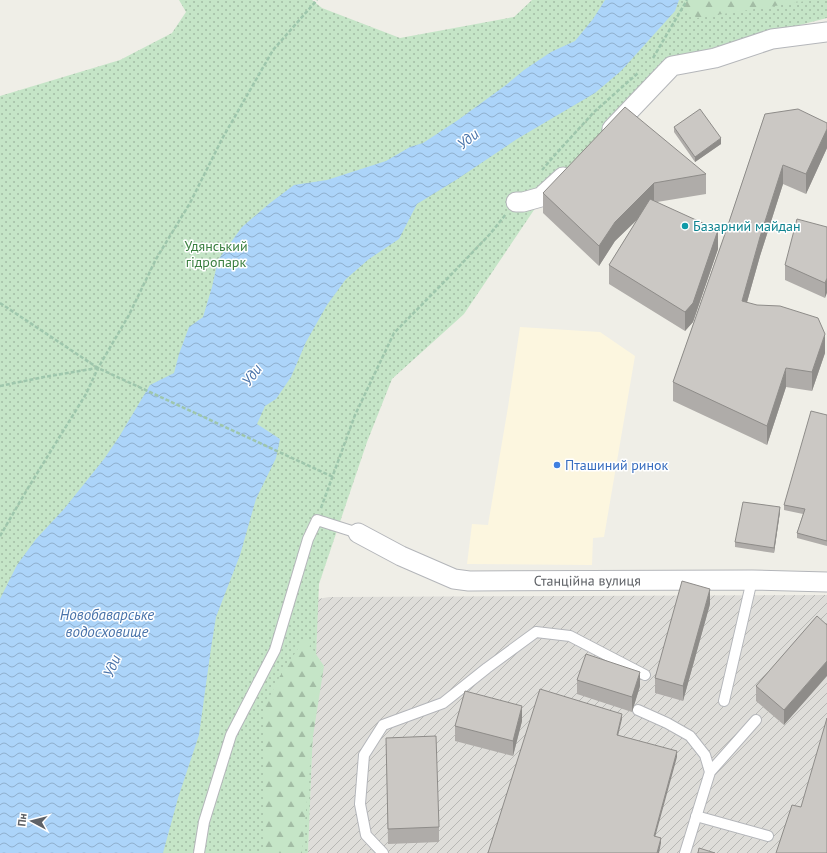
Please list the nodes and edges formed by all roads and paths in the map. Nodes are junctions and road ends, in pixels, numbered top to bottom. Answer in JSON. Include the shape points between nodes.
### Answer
{"nodes":[{"id":1,"x":317,"y":0,"type":"edge"},
{"id":2,"x":687,"y":0,"type":"edge"},
{"id":3,"x":827,"y":32,"type":"edge"},
{"id":4,"x":650,"y":63,"type":"dead end"},
{"id":5,"x":639,"y":73,"type":"dead end"},
{"id":6,"x":598,"y":143,"type":"edge"},
{"id":7,"x":576,"y":165,"type":"edge"},
{"id":8,"x":539,"y":173,"type":"dead end"},
{"id":9,"x":516,"y":202,"type":"joint"},
{"id":10,"x":0,"y":302,"type":"edge"},
{"id":11,"x":98,"y":368,"type":"junction"},
{"id":12,"x":0,"y":386,"type":"edge"},
{"id":13,"x":333,"y":477,"type":"junction"},
{"id":14,"x":317,"y":520,"type":"junction"},
{"id":15,"x":358,"y":534,"type":"joint"},
{"id":16,"x":0,"y":536,"type":"edge"},
{"id":17,"x":752,"y":580,"type":"junction"},
{"id":18,"x":827,"y":582,"type":"edge"},
{"id":19,"x":645,"y":675,"type":"dead end"},
{"id":20,"x":724,"y":701,"type":"dead end"},
{"id":21,"x":638,"y":710,"type":"dead end"},
{"id":22,"x":756,"y":720,"type":"dead end"},
{"id":23,"x":710,"y":772,"type":"junction"},
{"id":24,"x":696,"y":816,"type":"junction"},
{"id":25,"x":768,"y":836,"type":"dead end"},
{"id":26,"x":199,"y":853,"type":"edge"},
{"id":27,"x":383,"y":853,"type":"edge"},
{"id":28,"x":685,"y":853,"type":"edge"}],
"edges":[{"from":1,"to":11,"type":"path","via":[[273,50]]},
{"from":2,"to":4,"type":"path"},
{"from":3,"to":6,"type":"street","via":[[772,39],[715,58],[672,66]]},
{"from":5,"to":8,"type":"path","via":[[594,112]]},
{"from":7,"to":9,"type":"street","via":[[541,196]]},
{"from":9,"to":13,"type":"path","via":[[490,234],[394,333],[355,415]]},
{"from":10,"to":11,"type":"path"},
{"from":11,"to":12,"type":"path"},
{"from":11,"to":13,"type":"path"},
{"from":11,"to":16,"type":"path","via":[[86,394]]},
{"from":13,"to":14,"type":"path"},
{"from":14,"to":15,"type":"lane"},
{"from":14,"to":26,"type":"lane","via":[[308,539],[275,650],[231,735],[204,822]]},
{"from":15,"to":17,"type":"street","name":"Станційна вулиця","via":[[454,579],[469,581]]},
{"from":17,"to":18,"type":"street","name":"Станційна вулиця"},
{"from":17,"to":20,"type":"lane"},
{"from":19,"to":27,"type":"lane","via":[[570,636],[536,632],[443,703],[383,725],[364,755],[360,804],[366,835]]},
{"from":21,"to":23,"type":"lane","via":[[690,736],[705,755]]},
{"from":22,"to":23,"type":"lane"},
{"from":23,"to":24,"type":"lane"},
{"from":24,"to":25,"type":"lane"},
{"from":24,"to":28,"type":"lane"}]}
